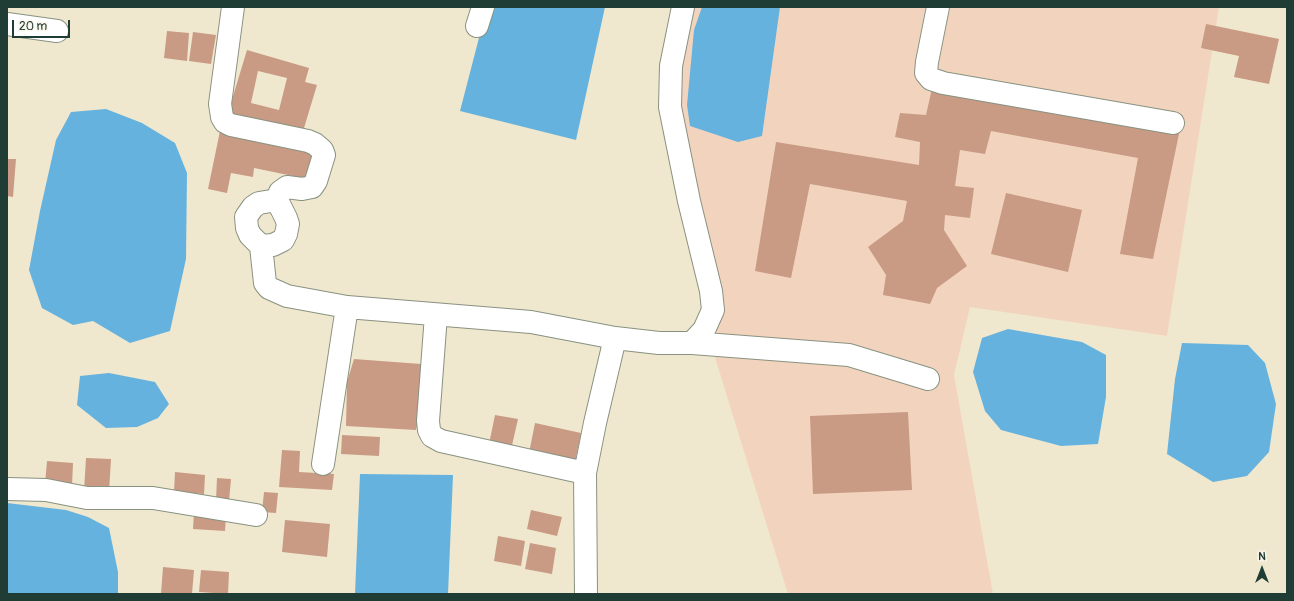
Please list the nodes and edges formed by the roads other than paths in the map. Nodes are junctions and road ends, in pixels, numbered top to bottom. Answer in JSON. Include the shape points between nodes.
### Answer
{"nodes":[{"id":1,"x":232,"y":7,"type":"edge"},
{"id":2,"x":683,"y":7,"type":"edge"},
{"id":3,"x":938,"y":7,"type":"edge"},
{"id":4,"x":7,"y":24,"type":"edge"},
{"id":5,"x":57,"y":31,"type":"dead end"},
{"id":6,"x":1173,"y":124,"type":"dead end"},
{"id":7,"x":277,"y":200,"type":"junction"},
{"id":8,"x":261,"y":246,"type":"junction"},
{"id":9,"x":346,"y":307,"type":"junction"},
{"id":10,"x":436,"y":315,"type":"junction"},
{"id":11,"x":615,"y":338,"type":"junction"},
{"id":12,"x":692,"y":343,"type":"junction"},
{"id":13,"x":928,"y":380,"type":"dead end"},
{"id":14,"x":323,"y":464,"type":"dead end"},
{"id":15,"x":586,"y":473,"type":"junction"},
{"id":16,"x":7,"y":489,"type":"edge"},
{"id":17,"x":256,"y":515,"type":"dead end"},
{"id":18,"x":586,"y":594,"type":"edge"}],
"edges":[{"from":1,"to":7,"type":"street","via":[[220,104],[222,117],[230,125],[308,141],[322,150],[324,155],[312,187],[287,187]]},
{"from":2,"to":12,"type":"street","via":[[671,66],[670,107],[713,310],[704,330]]},
{"from":3,"to":6,"type":"street","via":[[927,62],[926,73],[931,79]]},
{"from":4,"to":5,"type":"street"},
{"from":7,"to":8,"type":"street","via":[[288,224],[286,234],[273,245]]},
{"from":7,"to":8,"type":"street","via":[[259,203],[246,217],[250,235]]},
{"from":8,"to":9,"type":"street","via":[[264,277],[269,288],[287,296]]},
{"from":9,"to":10,"type":"street"},
{"from":9,"to":14,"type":"street"},
{"from":10,"to":11,"type":"street","via":[[531,322]]},
{"from":10,"to":15,"type":"street","via":[[428,421],[432,436],[441,441]]},
{"from":11,"to":12,"type":"street","via":[[659,343]]},
{"from":11,"to":15,"type":"street"},
{"from":12,"to":13,"type":"street","via":[[849,355]]},
{"from":15,"to":18,"type":"street"},
{"from":16,"to":17,"type":"street","via":[[46,490],[87,498],[153,498]]}]}
